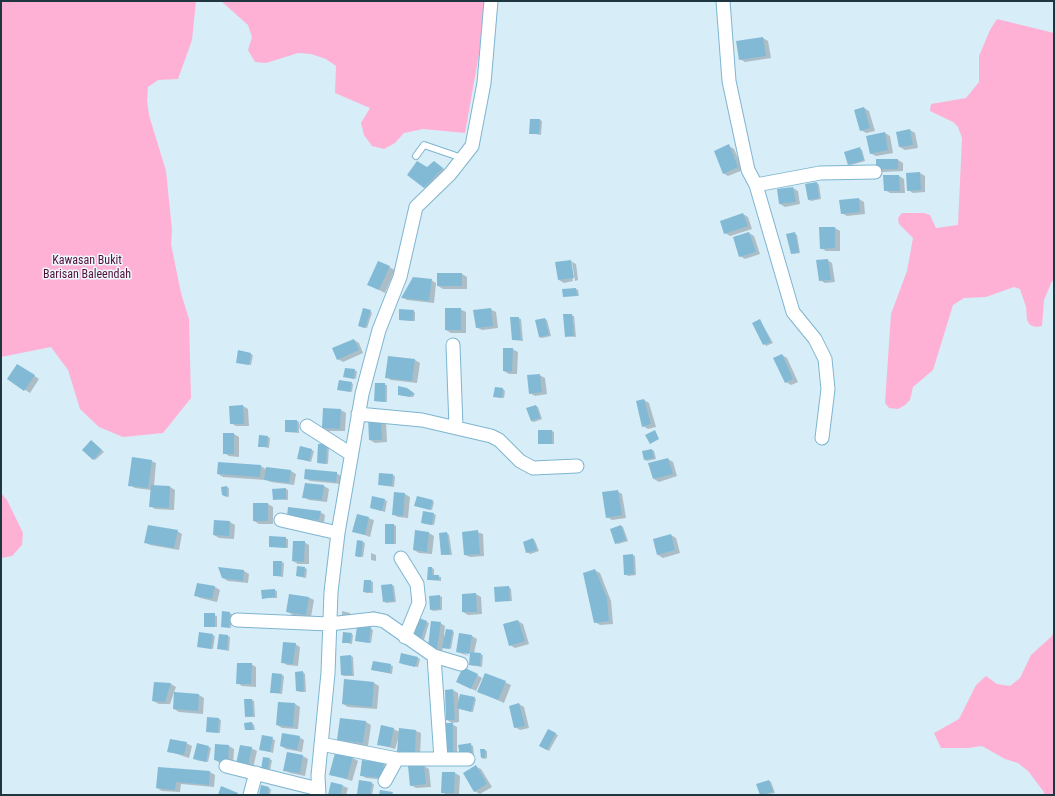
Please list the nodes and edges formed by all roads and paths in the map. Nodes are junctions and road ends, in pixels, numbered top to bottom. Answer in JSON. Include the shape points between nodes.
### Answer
{"nodes":[{"id":1,"x":491,"y":1,"type":"edge"},
{"id":2,"x":723,"y":1,"type":"edge"},
{"id":3,"x":416,"y":156,"type":"dead end"},
{"id":4,"x":464,"y":158,"type":"junction"},
{"id":5,"x":875,"y":172,"type":"dead end"},
{"id":6,"x":756,"y":185,"type":"junction"},
{"id":7,"x":453,"y":345,"type":"dead end"},
{"id":8,"x":358,"y":414,"type":"junction"},
{"id":9,"x":307,"y":426,"type":"dead end"},
{"id":10,"x":456,"y":428,"type":"junction"},
{"id":11,"x":822,"y":438,"type":"dead end"},
{"id":12,"x":351,"y":454,"type":"junction"},
{"id":13,"x":577,"y":466,"type":"dead end"},
{"id":14,"x":281,"y":520,"type":"dead end"},
{"id":15,"x":338,"y":533,"type":"junction"},
{"id":16,"x":400,"y":558,"type":"dead end"},
{"id":17,"x":237,"y":620,"type":"dead end"},
{"id":18,"x":329,"y":624,"type":"junction"},
{"id":19,"x":405,"y":637,"type":"junction"},
{"id":20,"x":434,"y":656,"type":"junction"},
{"id":21,"x":461,"y":664,"type":"dead end"},
{"id":22,"x":321,"y":744,"type":"junction"},
{"id":23,"x":397,"y":759,"type":"junction"},
{"id":24,"x":441,"y":759,"type":"junction"},
{"id":25,"x":468,"y":759,"type":"dead end"},
{"id":26,"x":226,"y":766,"type":"dead end"},
{"id":27,"x":256,"y":774,"type":"junction"},
{"id":28,"x":385,"y":781,"type":"dead end"},
{"id":29,"x":318,"y":792,"type":"edge"},
{"id":30,"x":250,"y":795,"type":"edge"}],
"edges":[{"from":1,"to":4,"type":"street","via":[[482,92],[472,146]]},
{"from":2,"to":6,"type":"street","via":[[729,81],[748,170]]},
{"from":3,"to":4,"type":"lane","via":[[424,145]]},
{"from":4,"to":8,"type":"street","via":[[416,208],[400,276],[379,330]]},
{"from":5,"to":6,"type":"street","via":[[820,173]]},
{"from":6,"to":11,"type":"street","via":[[793,312],[815,339],[825,359],[828,389]]},
{"from":7,"to":10,"type":"street"},
{"from":8,"to":10,"type":"street","via":[[422,420]]},
{"from":8,"to":12,"type":"street"},
{"from":9,"to":12,"type":"street"},
{"from":10,"to":13,"type":"street","via":[[499,440],[520,461],[533,468]]},
{"from":12,"to":15,"type":"street"},
{"from":14,"to":15,"type":"street"},
{"from":15,"to":18,"type":"street"},
{"from":16,"to":19,"type":"street","via":[[417,584],[419,603]]},
{"from":17,"to":18,"type":"street"},
{"from":18,"to":19,"type":"street","via":[[378,619]]},
{"from":18,"to":22,"type":"street","via":[[328,673]]},
{"from":19,"to":20,"type":"street"},
{"from":20,"to":21,"type":"street"},
{"from":20,"to":24,"type":"street"},
{"from":22,"to":23,"type":"street"},
{"from":22,"to":29,"type":"street"},
{"from":23,"to":24,"type":"street"},
{"from":23,"to":28,"type":"street"},
{"from":24,"to":25,"type":"street"},
{"from":26,"to":27,"type":"street"},
{"from":27,"to":29,"type":"street"},
{"from":27,"to":30,"type":"street"}]}
